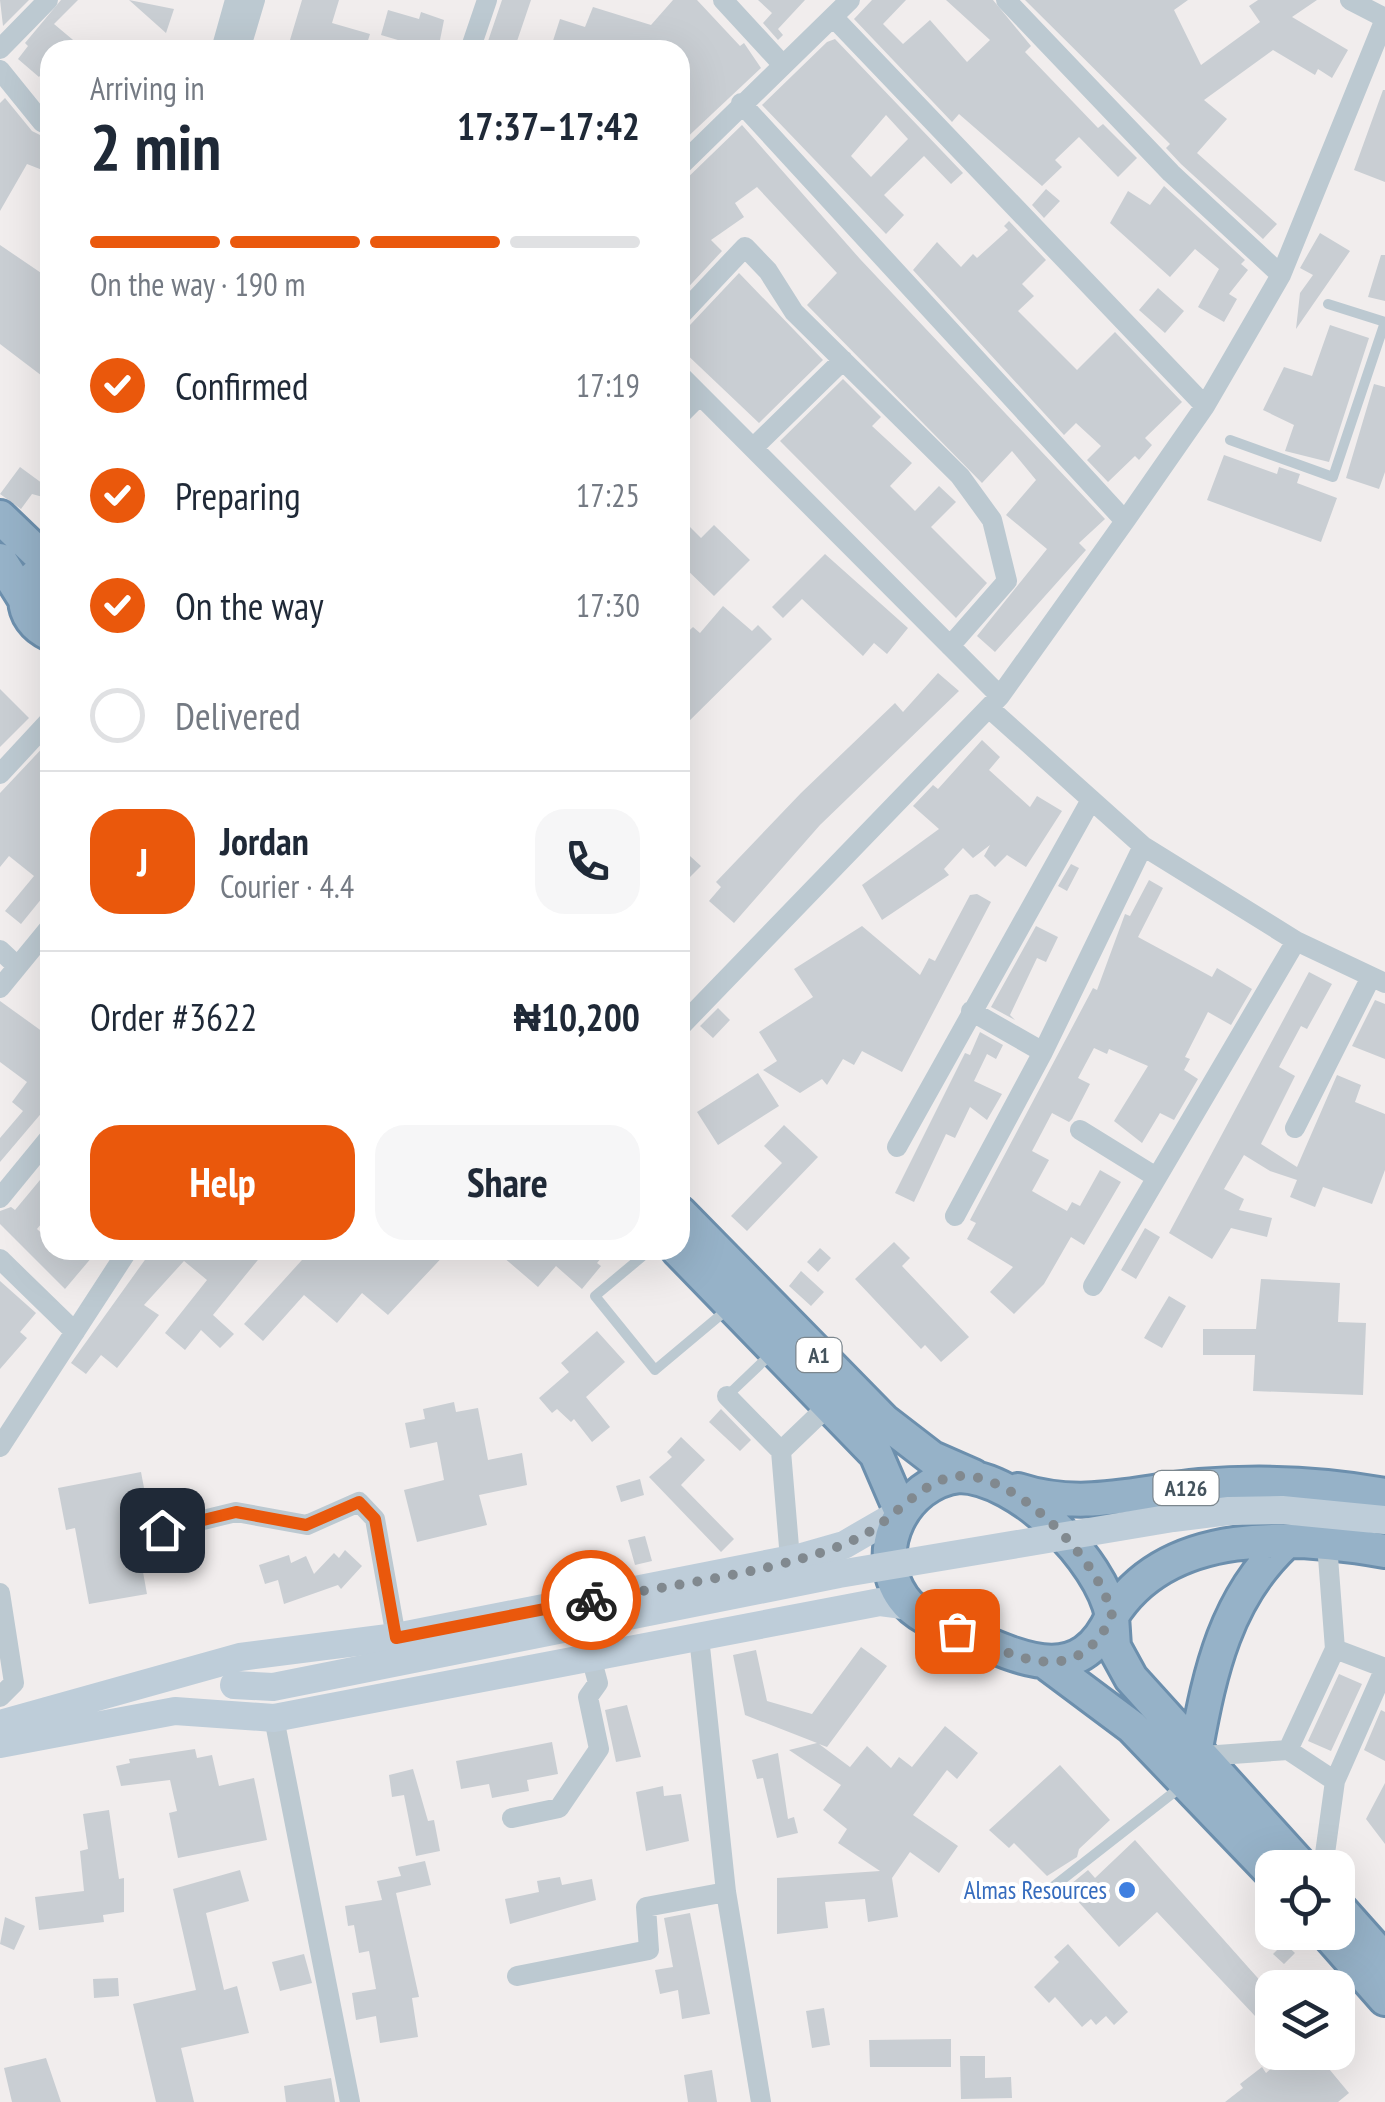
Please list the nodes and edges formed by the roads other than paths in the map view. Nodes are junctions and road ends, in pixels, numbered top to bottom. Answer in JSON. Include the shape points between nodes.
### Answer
{"nodes":[{"id":1,"x":48,"y":0,"type":"edge"},
{"id":2,"x":235,"y":0,"type":"edge"},
{"id":3,"x":255,"y":0,"type":"edge"},
{"id":4,"x":487,"y":0,"type":"edge"},
{"id":5,"x":723,"y":0,"type":"edge"},
{"id":6,"x":850,"y":0,"type":"edge"},
{"id":7,"x":1006,"y":0,"type":"edge"},
{"id":8,"x":1350,"y":0,"type":"edge"},
{"id":9,"x":1385,"y":18,"type":"edge"},
{"id":10,"x":835,"y":19,"type":"junction"},
{"id":11,"x":224,"y":40,"type":"edge"},
{"id":12,"x":243,"y":40,"type":"edge"},
{"id":13,"x":473,"y":40,"type":"edge"},
{"id":14,"x":0,"y":49,"type":"edge"},
{"id":15,"x":782,"y":64,"type":"junction"},
{"id":16,"x":0,"y":70,"type":"edge"},
{"id":17,"x":741,"y":102,"type":"junction"},
{"id":18,"x":40,"y":115,"type":"edge"},
{"id":19,"x":690,"y":156,"type":"edge"},
{"id":20,"x":1281,"y":275,"type":"junction"},
{"id":21,"x":1328,"y":304,"type":"dead end"},
{"id":22,"x":690,"y":306,"type":"edge"},
{"id":23,"x":1385,"y":322,"type":"edge"},
{"id":24,"x":842,"y":360,"type":"junction"},
{"id":25,"x":690,"y":385,"type":"edge"},
{"id":26,"x":700,"y":395,"type":"junction"},
{"id":27,"x":690,"y":404,"type":"edge"},
{"id":28,"x":1205,"y":406,"type":"junction"},
{"id":29,"x":1230,"y":440,"type":"dead end"},
{"id":30,"x":753,"y":448,"type":"junction"},
{"id":31,"x":0,"y":517,"type":"edge"},
{"id":32,"x":1125,"y":521,"type":"junction"},
{"id":33,"x":40,"y":556,"type":"edge"},
{"id":34,"x":0,"y":560,"type":"edge"},
{"id":35,"x":40,"y":573,"type":"edge"},
{"id":36,"x":24,"y":598,"type":"junction"},
{"id":37,"x":40,"y":628,"type":"edge"},
{"id":38,"x":950,"y":646,"type":"junction"},
{"id":39,"x":994,"y":702,"type":"junction"},
{"id":40,"x":40,"y":731,"type":"edge"},
{"id":41,"x":0,"y":774,"type":"edge"},
{"id":42,"x":1091,"y":800,"type":"junction"},
{"id":43,"x":1143,"y":846,"type":"junction"},
{"id":44,"x":40,"y":940,"type":"edge"},
{"id":45,"x":1296,"y":942,"type":"junction"},
{"id":46,"x":0,"y":950,"type":"edge"},
{"id":47,"x":17,"y":966,"type":"junction"},
{"id":48,"x":1378,"y":980,"type":"edge"},
{"id":49,"x":0,"y":988,"type":"edge"},
{"id":50,"x":971,"y":1011,"type":"junction"},
{"id":51,"x":690,"y":1016,"type":"edge"},
{"id":52,"x":1043,"y":1052,"type":"junction"},
{"id":53,"x":1295,"y":1128,"type":"dead end"},
{"id":54,"x":1080,"y":1130,"type":"dead end"},
{"id":55,"x":897,"y":1146,"type":"dead end"},
{"id":56,"x":40,"y":1149,"type":"edge"},
{"id":57,"x":1156,"y":1177,"type":"junction"},
{"id":58,"x":0,"y":1198,"type":"edge"},
{"id":59,"x":955,"y":1216,"type":"dead end"},
{"id":60,"x":690,"y":1223,"type":"edge"},
{"id":61,"x":0,"y":1260,"type":"edge"},
{"id":62,"x":122,"y":1260,"type":"edge"},
{"id":63,"x":638,"y":1260,"type":"edge"},
{"id":64,"x":688,"y":1260,"type":"edge"},
{"id":65,"x":1093,"y":1286,"type":"dead end"},
{"id":66,"x":732,"y":1306,"type":"junction"},
{"id":67,"x":75,"y":1332,"type":"junction"},
{"id":68,"x":774,"y":1351,"type":"junction"},
{"id":69,"x":728,"y":1396,"type":"joint"},
{"id":70,"x":830,"y":1404,"type":"junction"},
{"id":71,"x":0,"y":1447,"type":"edge"},
{"id":72,"x":780,"y":1451,"type":"junction"},
{"id":73,"x":982,"y":1478,"type":"junction"},
{"id":74,"x":1384,"y":1498,"type":"edge"},
{"id":75,"x":901,"y":1512,"type":"junction"},
{"id":76,"x":162,"y":1530,"type":"dead end"},
{"id":77,"x":1284,"y":1543,"type":"junction"},
{"id":78,"x":1328,"y":1544,"type":"junction"},
{"id":79,"x":1385,"y":1551,"type":"edge"},
{"id":80,"x":790,"y":1559,"type":"junction"},
{"id":81,"x":0,"y":1593,"type":"edge"},
{"id":82,"x":910,"y":1606,"type":"junction"},
{"id":83,"x":1112,"y":1616,"type":"junction"},
{"id":84,"x":396,"y":1638,"type":"junction"},
{"id":85,"x":699,"y":1638,"type":"junction"},
{"id":86,"x":1335,"y":1649,"type":"junction"},
{"id":87,"x":591,"y":1658,"type":"junction"},
{"id":88,"x":1045,"y":1662,"type":"junction"},
{"id":89,"x":1385,"y":1668,"type":"edge"},
{"id":90,"x":164,"y":1681,"type":"junction"},
{"id":91,"x":234,"y":1685,"type":"junction"},
{"id":92,"x":0,"y":1697,"type":"edge"},
{"id":93,"x":175,"y":1711,"type":"junction"},
{"id":94,"x":274,"y":1718,"type":"junction"},
{"id":95,"x":0,"y":1724,"type":"edge"},
{"id":96,"x":0,"y":1744,"type":"edge"},
{"id":97,"x":1288,"y":1750,"type":"junction"},
{"id":98,"x":1195,"y":1762,"type":"junction"},
{"id":99,"x":1334,"y":1781,"type":"junction"},
{"id":100,"x":512,"y":1818,"type":"dead end"},
{"id":101,"x":1256,"y":1850,"type":"edge"},
{"id":102,"x":1285,"y":1850,"type":"edge"},
{"id":103,"x":1325,"y":1850,"type":"edge"},
{"id":104,"x":726,"y":1892,"type":"junction"},
{"id":105,"x":1045,"y":1893,"type":"dead end"},
{"id":106,"x":1355,"y":1926,"type":"edge"},
{"id":107,"x":1342,"y":1950,"type":"edge"},
{"id":108,"x":1385,"y":1960,"type":"edge"},
{"id":109,"x":517,"y":1976,"type":"dead end"},
{"id":110,"x":1385,"y":1998,"type":"edge"},
{"id":111,"x":352,"y":2088,"type":"edge"},
{"id":112,"x":762,"y":2102,"type":"edge"}],
"edges":[{"from":1,"to":14,"type":"street"},
{"from":2,"to":11,"type":"street"},
{"from":3,"to":12,"type":"street"},
{"from":4,"to":13,"type":"street"},
{"from":5,"to":15,"type":"street"},
{"from":6,"to":10,"type":"street"},
{"from":7,"to":20,"type":"street","via":[[1171,173]]},
{"from":8,"to":9,"type":"street"},
{"from":9,"to":20,"type":"street"},
{"from":10,"to":15,"type":"street"},
{"from":10,"to":28,"type":"street"},
{"from":15,"to":17,"type":"street"},
{"from":16,"to":18,"type":"street"},
{"from":17,"to":19,"type":"street"},
{"from":17,"to":32,"type":"street"},
{"from":20,"to":28,"type":"street"},
{"from":21,"to":23,"type":"lane"},
{"from":22,"to":24,"type":"street","via":[[745,248]]},
{"from":23,"to":29,"type":"lane","via":[[1334,477]]},
{"from":24,"to":30,"type":"street"},
{"from":24,"to":38,"type":"street","via":[[960,476],[992,520],[1007,581]]},
{"from":25,"to":26,"type":"street"},
{"from":26,"to":27,"type":"street"},
{"from":26,"to":30,"type":"street"},
{"from":28,"to":32,"type":"street"},
{"from":30,"to":38,"type":"street"},
{"from":31,"to":33,"type":"highway"},
{"from":32,"to":39,"type":"street"},
{"from":34,"to":36,"type":"highway"},
{"from":35,"to":36,"type":"highway"},
{"from":36,"to":37,"type":"highway","via":[[31,622]]},
{"from":38,"to":39,"type":"street"},
{"from":39,"to":42,"type":"street"},
{"from":39,"to":51,"type":"street"},
{"from":40,"to":41,"type":"street"},
{"from":42,"to":43,"type":"street"},
{"from":42,"to":50,"type":"street"},
{"from":43,"to":45,"type":"street"},
{"from":43,"to":52,"type":"street"},
{"from":44,"to":47,"type":"street"},
{"from":45,"to":48,"type":"street"},
{"from":45,"to":57,"type":"street"},
{"from":46,"to":47,"type":"street"},
{"from":47,"to":49,"type":"street"},
{"from":48,"to":53,"type":"street"},
{"from":50,"to":52,"type":"street"},
{"from":50,"to":55,"type":"street"},
{"from":52,"to":59,"type":"street"},
{"from":54,"to":57,"type":"street"},
{"from":56,"to":58,"type":"street"},
{"from":57,"to":65,"type":"street"},
{"from":60,"to":73,"type":"highway","number":"A1","via":[[884,1421],[932,1458]]},
{"from":61,"to":67,"type":"street"},
{"from":62,"to":67,"type":"street"},
{"from":63,"to":66,"type":"lane","via":[[595,1296],[654,1370]]},
{"from":64,"to":66,"type":"highway","number":"A1"},
{"from":66,"to":68,"type":"highway","number":"A1"},
{"from":67,"to":71,"type":"street"},
{"from":68,"to":69,"type":"lane"},
{"from":68,"to":70,"type":"highway","number":"A1"},
{"from":69,"to":72,"type":"street"},
{"from":70,"to":72,"type":"street"},
{"from":70,"to":75,"type":"highway","number":"A1","via":[[882,1461]]},
{"from":72,"to":80,"type":"street"},
{"from":73,"to":74,"type":"highway","number":"A126","via":[[1072,1502],[1255,1483]]},
{"from":73,"to":75,"type":"highway","via":[[931,1484]]},
{"from":73,"to":83,"type":"highway","via":[[1040,1516],[1086,1561],[1103,1584]]},
{"from":74,"to":91,"type":"main road","bridge":true,"via":[[1192,1516],[839,1574],[272,1687]]},
{"from":75,"to":80,"type":"main road","via":[[844,1545]]},
{"from":75,"to":82,"type":"highway","via":[[890,1558]]},
{"from":76,"to":84,"type":"street","via":[[236,1512],[306,1525],[359,1502],[375,1519]]},
{"from":77,"to":78,"type":"highway"},
{"from":77,"to":83,"type":"highway","via":[[1231,1544],[1169,1561]]},
{"from":77,"to":98,"type":"highway","via":[[1220,1638]]},
{"from":78,"to":79,"type":"highway"},
{"from":78,"to":86,"type":"street"},
{"from":80,"to":84,"type":"main road"},
{"from":81,"to":92,"type":"street","via":[[14,1683]]},
{"from":82,"to":85,"type":"main road","via":[[880,1602]]},
{"from":82,"to":88,"type":"highway","via":[[993,1646]]},
{"from":83,"to":88,"type":"highway","via":[[1086,1652]]},
{"from":83,"to":98,"type":"highway","via":[[1111,1638],[1124,1669]]},
{"from":84,"to":90,"type":"main road","via":[[240,1656]]},
{"from":85,"to":87,"type":"main road"},
{"from":85,"to":104,"type":"street"},
{"from":86,"to":89,"type":"street"},
{"from":86,"to":97,"type":"street"},
{"from":87,"to":94,"type":"main road"},
{"from":87,"to":100,"type":"street","via":[[598,1683],[588,1697],[598,1749],[560,1808]]},
{"from":88,"to":98,"type":"highway"},
{"from":89,"to":99,"type":"street"},
{"from":90,"to":91,"type":"main road"},
{"from":90,"to":95,"type":"main road"},
{"from":91,"to":93,"type":"main road"},
{"from":93,"to":94,"type":"main road"},
{"from":93,"to":96,"type":"main road"},
{"from":94,"to":111,"type":"street"},
{"from":97,"to":98,"type":"street"},
{"from":97,"to":99,"type":"street"},
{"from":98,"to":101,"type":"highway"},
{"from":98,"to":102,"type":"highway"},
{"from":98,"to":105,"type":"lane"},
{"from":99,"to":103,"type":"street"},
{"from":104,"to":109,"type":"street","via":[[646,1907],[649,1950]]},
{"from":104,"to":112,"type":"street"},
{"from":106,"to":108,"type":"highway"},
{"from":107,"to":110,"type":"highway"}]}
